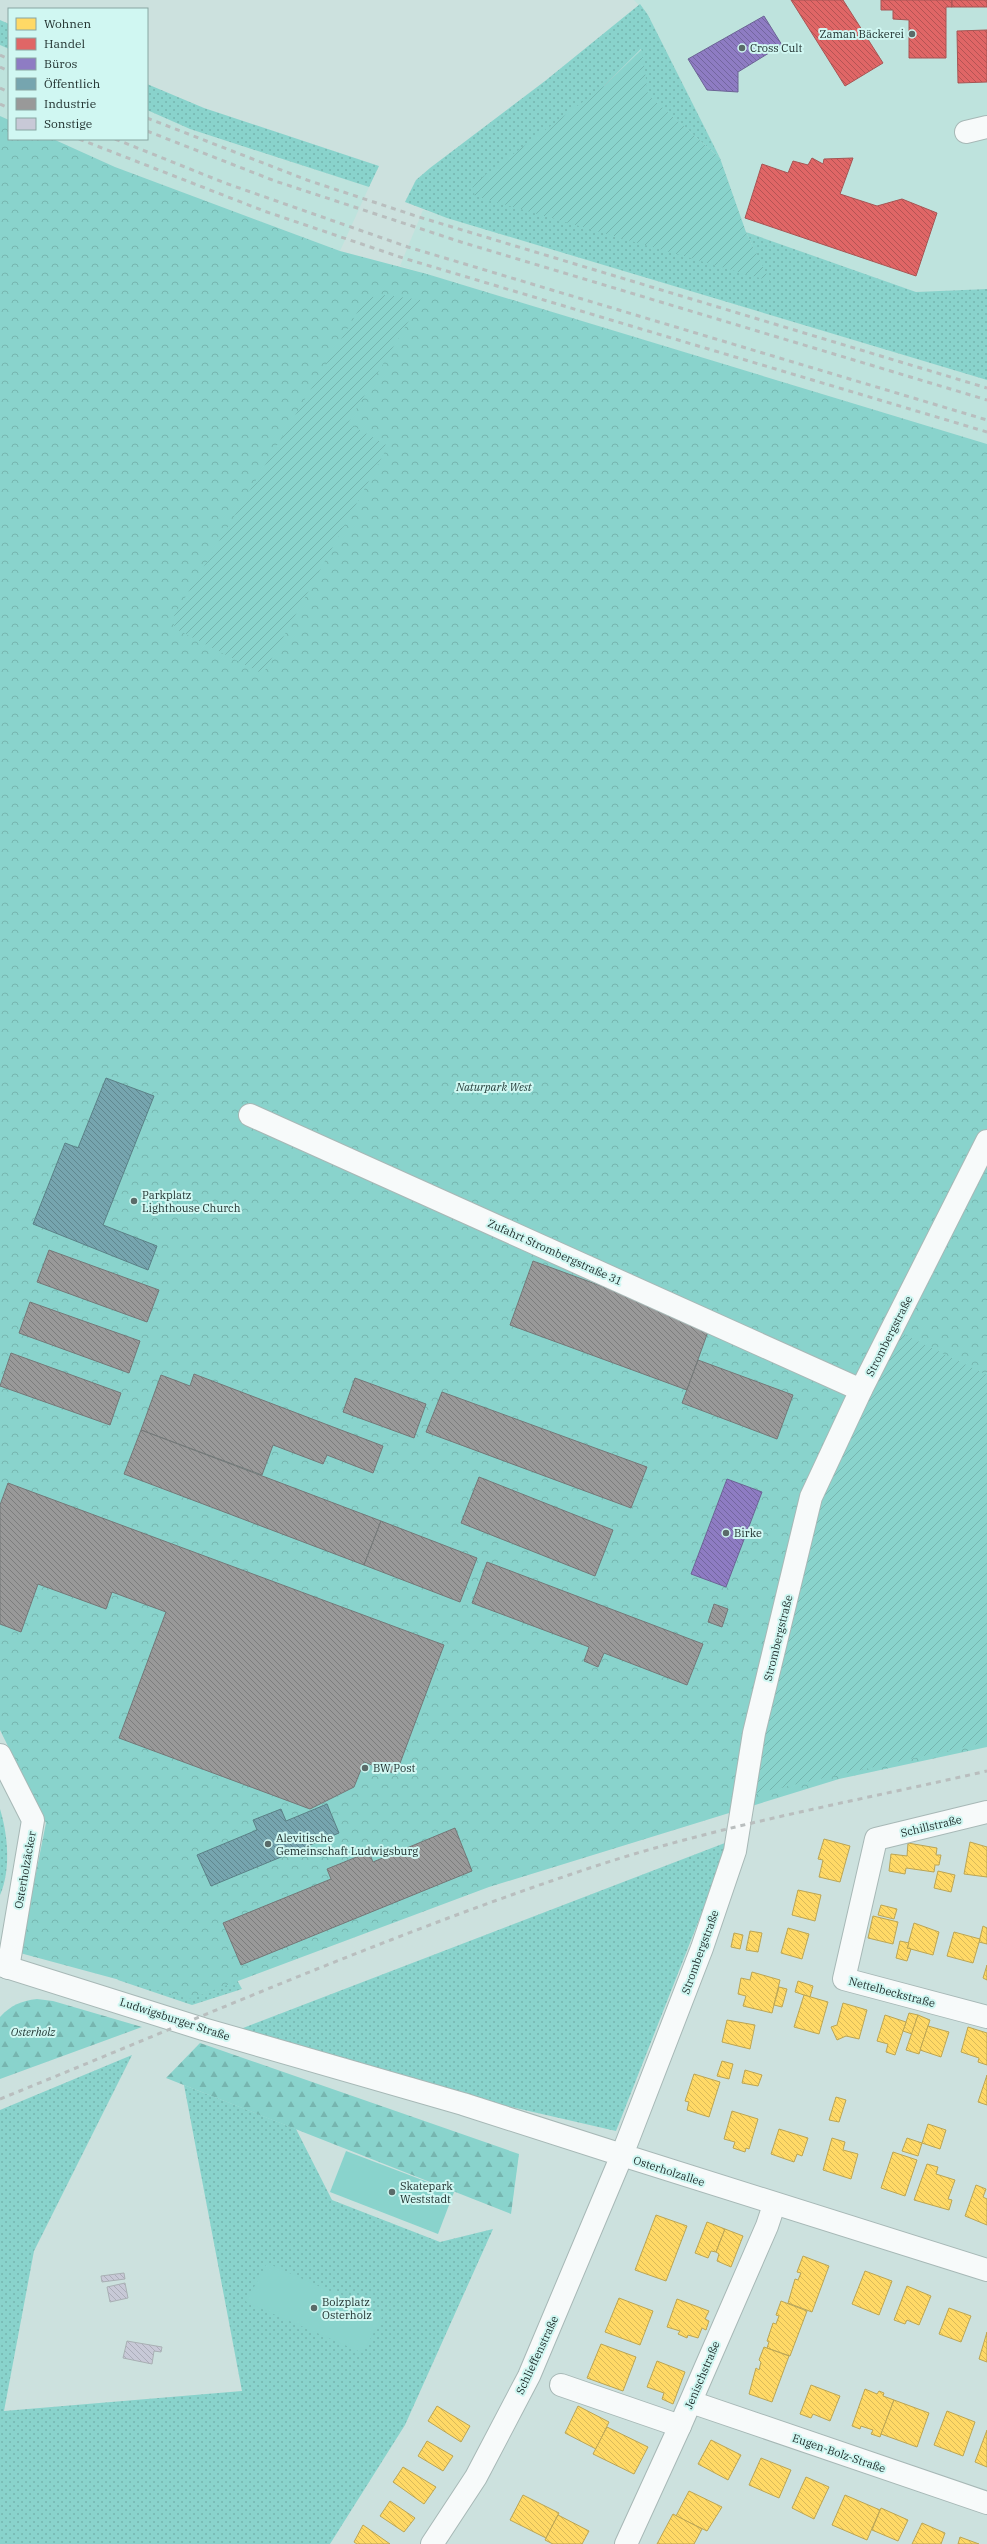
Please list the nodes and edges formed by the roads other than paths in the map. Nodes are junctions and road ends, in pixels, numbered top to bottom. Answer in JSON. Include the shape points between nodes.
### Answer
{"nodes":[{"id":1,"x":987,"y":127,"type":"edge"},
{"id":2,"x":966,"y":132,"type":"dead end"},
{"id":3,"x":250,"y":1114,"type":"dead end"},
{"id":4,"x":987,"y":1141,"type":"edge"},
{"id":5,"x":861,"y":1390,"type":"junction"},
{"id":6,"x":0,"y":1755,"type":"edge"},
{"id":7,"x":987,"y":1812,"type":"edge"},
{"id":8,"x":876,"y":1839,"type":"joint"},
{"id":9,"x":4,"y":1966,"type":"edge"},
{"id":10,"x":987,"y":2017,"type":"edge"},
{"id":11,"x":351,"y":2070,"type":"joint"},
{"id":12,"x":622,"y":2156,"type":"junction"},
{"id":13,"x":774,"y":2205,"type":"junction"},
{"id":14,"x":987,"y":2270,"type":"edge"},
{"id":15,"x":561,"y":2385,"type":"dead end"},
{"id":16,"x":691,"y":2402,"type":"junction"},
{"id":17,"x":680,"y":2426,"type":"junction"},
{"id":18,"x":987,"y":2503,"type":"edge"},
{"id":19,"x":432,"y":2544,"type":"edge"},
{"id":20,"x":626,"y":2544,"type":"edge"}],
"edges":[{"from":1,"to":2,"type":"street"},
{"from":3,"to":5,"type":"street","name":"Zufahrt Strombergstraße 31"},
{"from":4,"to":5,"type":"street","name":"Strombergstraße"},
{"from":5,"to":12,"type":"street","name":"Strombergstraße","via":[[811,1497],[754,1733],[736,1851],[702,1948]]},
{"from":6,"to":9,"type":"street","name":"Osterholzäcker","via":[[33,1820]]},
{"from":7,"to":8,"type":"street","name":"Schillstraße"},
{"from":8,"to":10,"type":"street","name":"Nettelbeckstraße","via":[[844,1979]]},
{"from":9,"to":11,"type":"street","name":"Ludwigsburger Straße","via":[[203,2029]]},
{"from":11,"to":12,"type":"street","name":"Osterholzallee"},
{"from":12,"to":13,"type":"street","name":"Osterholzallee"},
{"from":12,"to":19,"type":"street","name":"Schlieffenstraße","via":[[529,2376],[476,2477]]},
{"from":13,"to":14,"type":"street","name":"Osterholzallee"},
{"from":13,"to":16,"type":"street","name":"Jenischstraße"},
{"from":15,"to":17,"type":"street"},
{"from":16,"to":17,"type":"street","name":"Jenischstraße"},
{"from":16,"to":18,"type":"street","name":"Eugen-Bolz-Straße"},
{"from":17,"to":20,"type":"street","name":"Jenischstraße"}]}
